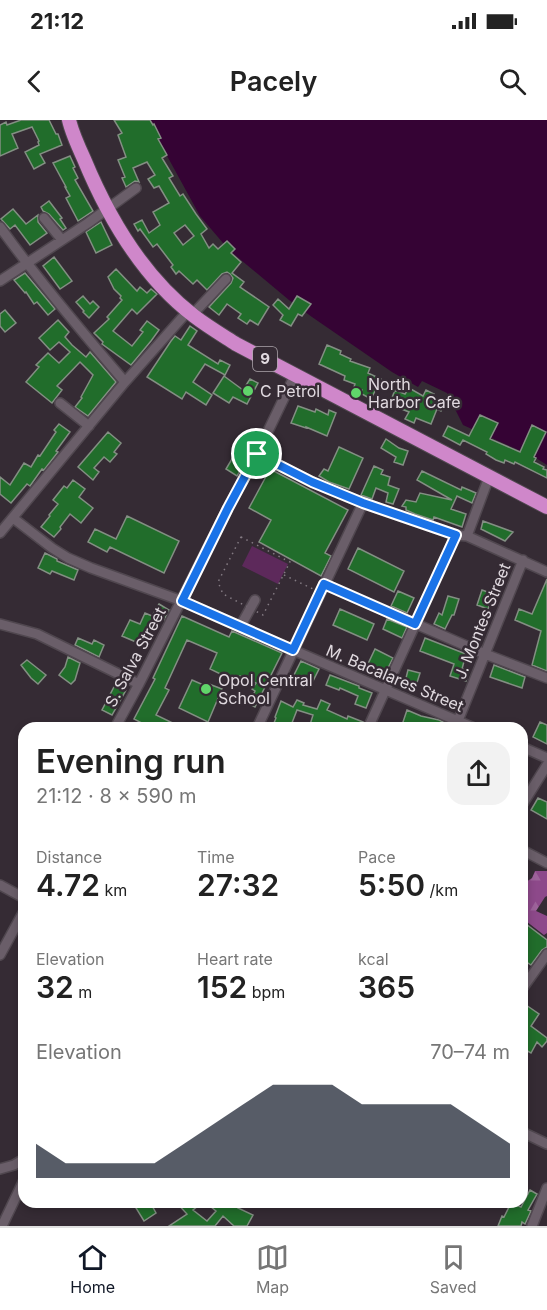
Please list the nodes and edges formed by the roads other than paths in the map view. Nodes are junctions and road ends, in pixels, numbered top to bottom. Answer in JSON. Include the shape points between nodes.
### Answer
{"nodes":[{"id":1,"x":69,"y":120,"type":"edge"},
{"id":2,"x":136,"y":188,"type":"dead end"},
{"id":3,"x":108,"y":209,"type":"junction"},
{"id":4,"x":44,"y":218,"type":"dead end"},
{"id":5,"x":0,"y":228,"type":"edge"},
{"id":6,"x":62,"y":240,"type":"junction"},
{"id":7,"x":26,"y":264,"type":"junction"},
{"id":8,"x":226,"y":279,"type":"dead end"},
{"id":9,"x":0,"y":281,"type":"edge"},
{"id":10,"x":190,"y":313,"type":"junction"},
{"id":11,"x":295,"y":375,"type":"junction"},
{"id":12,"x":125,"y":382,"type":"junction"},
{"id":13,"x":60,"y":403,"type":"dead end"},
{"id":14,"x":89,"y":426,"type":"junction"},
{"id":15,"x":257,"y":454,"type":"junction"},
{"id":16,"x":489,"y":477,"type":"junction"},
{"id":17,"x":363,"y":503,"type":"junction"},
{"id":18,"x":547,"y":507,"type":"edge"},
{"id":19,"x":13,"y":518,"type":"junction"},
{"id":20,"x":0,"y":533,"type":"edge"},
{"id":21,"x":456,"y":535,"type":"junction"},
{"id":22,"x":467,"y":536,"type":"junction"},
{"id":23,"x":523,"y":560,"type":"junction"},
{"id":24,"x":547,"y":572,"type":"edge"},
{"id":25,"x":322,"y":588,"type":"junction"},
{"id":26,"x":182,"y":601,"type":"junction"},
{"id":27,"x":253,"y":604,"type":"road end"},
{"id":28,"x":0,"y":624,"type":"edge"},
{"id":29,"x":415,"y":624,"type":"junction"},
{"id":30,"x":240,"y":627,"type":"junction"},
{"id":31,"x":293,"y":650,"type":"junction"},
{"id":32,"x":484,"y":654,"type":"junction"},
{"id":33,"x":547,"y":678,"type":"edge"},
{"id":34,"x":139,"y":684,"type":"junction"},
{"id":35,"x":385,"y":690,"type":"junction"},
{"id":36,"x":118,"y":722,"type":"edge"},
{"id":37,"x":260,"y":722,"type":"edge"},
{"id":38,"x":371,"y":722,"type":"edge"},
{"id":39,"x":453,"y":722,"type":"edge"},
{"id":40,"x":458,"y":722,"type":"edge"},
{"id":41,"x":528,"y":750,"type":"edge"},
{"id":42,"x":547,"y":758,"type":"edge"},
{"id":43,"x":547,"y":765,"type":"edge"},
{"id":44,"x":528,"y":795,"type":"edge"},
{"id":45,"x":528,"y":853,"type":"edge"},
{"id":46,"x":547,"y":863,"type":"edge"},
{"id":47,"x":0,"y":885,"type":"edge"},
{"id":48,"x":18,"y":895,"type":"edge"},
{"id":49,"x":18,"y":922,"type":"edge"},
{"id":50,"x":547,"y":954,"type":"edge"},
{"id":51,"x":0,"y":955,"type":"edge"},
{"id":52,"x":528,"y":981,"type":"edge"},
{"id":53,"x":528,"y":1135,"type":"edge"},
{"id":54,"x":547,"y":1144,"type":"edge"},
{"id":55,"x":18,"y":1163,"type":"edge"},
{"id":56,"x":0,"y":1169,"type":"edge"},
{"id":57,"x":547,"y":1188,"type":"edge"},
{"id":58,"x":18,"y":1193,"type":"edge"},
{"id":59,"x":2,"y":1226,"type":"edge"},
{"id":60,"x":532,"y":1226,"type":"edge"}],
"edges":[{"from":1,"to":3,"type":"highway","number":"9"},
{"from":2,"to":3,"type":"street"},
{"from":3,"to":6,"type":"street"},
{"from":3,"to":10,"type":"highway","number":"9","via":[[136,255]]},
{"from":4,"to":6,"type":"street"},
{"from":5,"to":7,"type":"street"},
{"from":6,"to":7,"type":"street"},
{"from":7,"to":9,"type":"street"},
{"from":7,"to":12,"type":"street"},
{"from":8,"to":10,"type":"street"},
{"from":10,"to":11,"type":"highway","number":"9","via":[[236,344]]},
{"from":10,"to":12,"type":"street"},
{"from":11,"to":15,"type":"street","name":"S. Salva Street"},
{"from":11,"to":16,"type":"highway","number":"9"},
{"from":12,"to":14,"type":"street"},
{"from":13,"to":14,"type":"street"},
{"from":14,"to":19,"type":"street"},
{"from":15,"to":17,"type":"street"},
{"from":15,"to":26,"type":"street","name":"S. Salva Street"},
{"from":16,"to":18,"type":"highway","number":"9"},
{"from":16,"to":22,"type":"street"},
{"from":17,"to":21,"type":"street"},
{"from":17,"to":25,"type":"street"},
{"from":19,"to":20,"type":"street"},
{"from":19,"to":26,"type":"street","name":"M. Bacalares Street","via":[[68,558]]},
{"from":21,"to":22,"type":"street"},
{"from":21,"to":29,"type":"street"},
{"from":22,"to":23,"type":"street"},
{"from":23,"to":24,"type":"street"},
{"from":23,"to":32,"type":"street","name":"J. Montes Street"},
{"from":25,"to":29,"type":"street"},
{"from":25,"to":31,"type":"street"},
{"from":26,"to":30,"type":"street","name":"M. Bacalares Street"},
{"from":26,"to":34,"type":"street","name":"S. Salva Street"},
{"from":27,"to":30,"type":"street"},
{"from":28,"to":34,"type":"street","via":[[44,637]]},
{"from":29,"to":32,"type":"street"},
{"from":29,"to":35,"type":"street"},
{"from":30,"to":31,"type":"street","name":"M. Bacalares Street"},
{"from":31,"to":35,"type":"street","name":"M. Bacalares Street"},
{"from":31,"to":37,"type":"street"},
{"from":32,"to":33,"type":"street"},
{"from":32,"to":40,"type":"street","name":"J. Montes Street"},
{"from":34,"to":36,"type":"street","name":"S. Salva Street"},
{"from":35,"to":38,"type":"street"},
{"from":35,"to":39,"type":"street","name":"M. Bacalares Street"},
{"from":41,"to":42,"type":"street"},
{"from":43,"to":44,"type":"street"},
{"from":45,"to":46,"type":"street"},
{"from":47,"to":48,"type":"street"},
{"from":49,"to":51,"type":"street"},
{"from":50,"to":52,"type":"street"},
{"from":53,"to":54,"type":"street"},
{"from":55,"to":56,"type":"street"},
{"from":57,"to":60,"type":"street"},
{"from":58,"to":59,"type":"street"}]}
